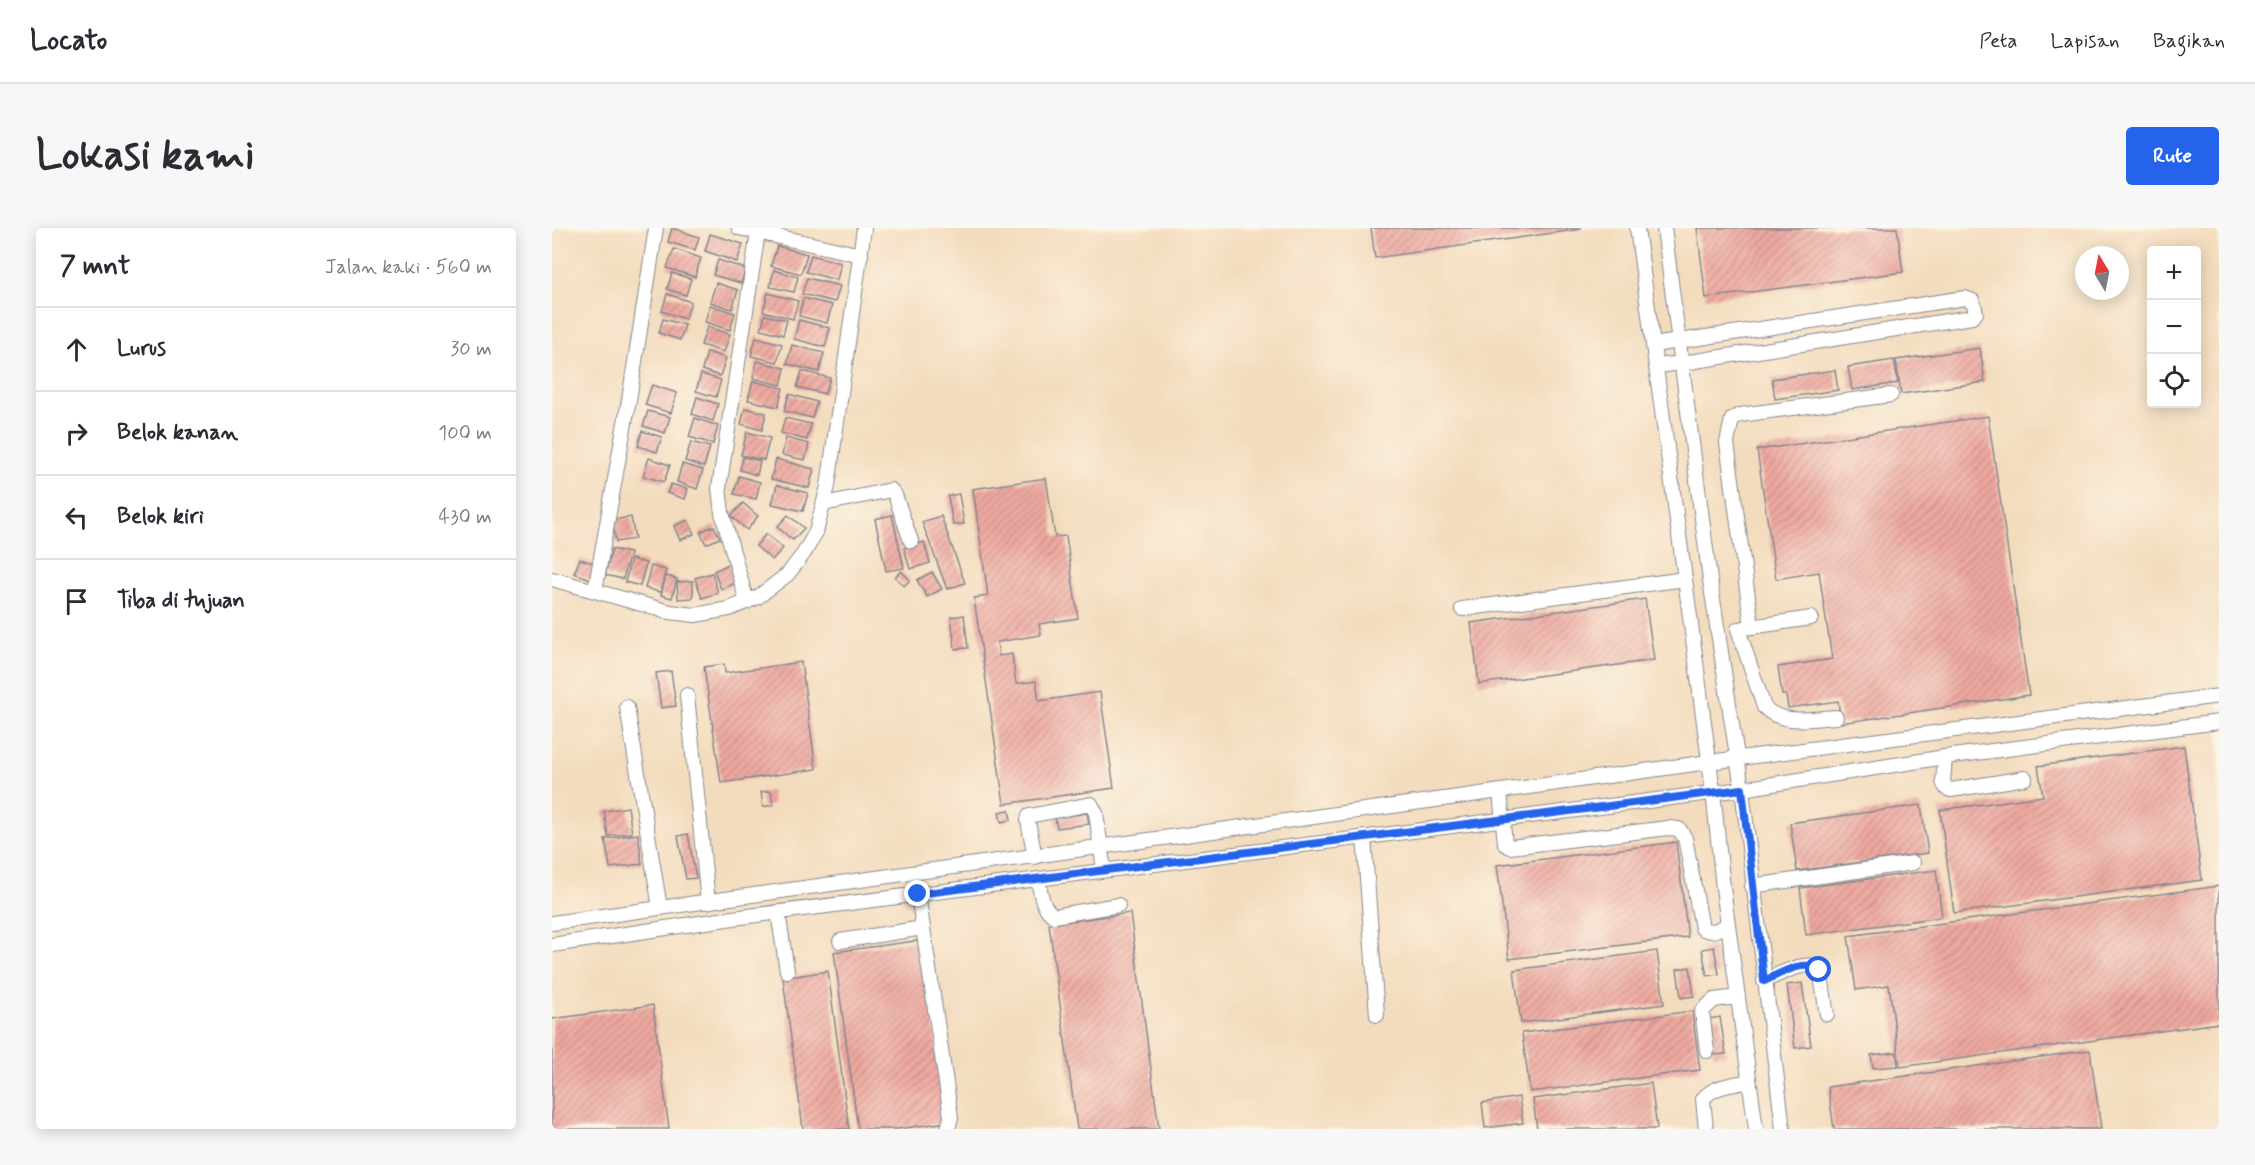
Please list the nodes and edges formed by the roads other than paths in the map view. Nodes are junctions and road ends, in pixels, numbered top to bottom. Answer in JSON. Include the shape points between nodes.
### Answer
{"nodes":[{"id":1,"x":656,"y":228,"type":"edge"},
{"id":2,"x":739,"y":228,"type":"edge"},
{"id":3,"x":864,"y":228,"type":"edge"},
{"id":4,"x":1637,"y":228,"type":"edge"},
{"id":5,"x":1664,"y":228,"type":"edge"},
{"id":6,"x":758,"y":232,"type":"junction"},
{"id":7,"x":861,"y":255,"type":"junction"},
{"id":8,"x":1680,"y":343,"type":"junction"},
{"id":9,"x":1653,"y":345,"type":"junction"},
{"id":10,"x":1683,"y":363,"type":"junction"},
{"id":11,"x":1656,"y":366,"type":"junction"},
{"id":12,"x":1891,"y":395,"type":"dead end"},
{"id":13,"x":824,"y":504,"type":"junction"},
{"id":14,"x":911,"y":541,"type":"dead end"},
{"id":15,"x":552,"y":579,"type":"edge"},
{"id":16,"x":1685,"y":579,"type":"junction"},
{"id":17,"x":596,"y":591,"type":"junction"},
{"id":18,"x":747,"y":602,"type":"junction"},
{"id":19,"x":1462,"y":609,"type":"dead end"},
{"id":20,"x":1810,"y":618,"type":"dead end"},
{"id":21,"x":1752,"y":627,"type":"junction"},
{"id":22,"x":1738,"y":629,"type":"junction"},
{"id":23,"x":1718,"y":632,"type":"junction"},
{"id":24,"x":687,"y":695,"type":"dead end"},
{"id":25,"x":2219,"y":696,"type":"edge"},
{"id":26,"x":627,"y":707,"type":"dead end"},
{"id":27,"x":1836,"y":717,"type":"dead end"},
{"id":28,"x":2043,"y":720,"type":"junction"},
{"id":29,"x":2219,"y":722,"type":"edge"},
{"id":30,"x":2044,"y":744,"type":"junction"},
{"id":31,"x":1944,"y":757,"type":"junction"},
{"id":32,"x":1736,"y":759,"type":"junction"},
{"id":33,"x":1709,"y":762,"type":"junction"},
{"id":34,"x":2025,"y":778,"type":"dead end"},
{"id":35,"x":1742,"y":789,"type":"junction"},
{"id":36,"x":1500,"y":791,"type":"junction"},
{"id":37,"x":1713,"y":791,"type":"junction"},
{"id":38,"x":1504,"y":819,"type":"junction"},
{"id":39,"x":1285,"y":821,"type":"junction"},
{"id":40,"x":1364,"y":837,"type":"junction"},
{"id":41,"x":1102,"y":847,"type":"junction"},
{"id":42,"x":1288,"y":847,"type":"junction"},
{"id":43,"x":1035,"y":857,"type":"junction"},
{"id":44,"x":1913,"y":863,"type":"dead end"},
{"id":45,"x":1104,"y":870,"type":"junction"},
{"id":46,"x":1038,"y":879,"type":"junction"},
{"id":47,"x":1752,"y":886,"type":"junction"},
{"id":48,"x":918,"y":894,"type":"junction"},
{"id":49,"x":708,"y":902,"type":"junction"},
{"id":50,"x":1118,"y":905,"type":"dead end"},
{"id":51,"x":660,"y":908,"type":"junction"},
{"id":52,"x":778,"y":912,"type":"junction"},
{"id":53,"x":552,"y":923,"type":"edge"},
{"id":54,"x":1728,"y":924,"type":"junction"},
{"id":55,"x":923,"y":928,"type":"junction"},
{"id":56,"x":840,"y":941,"type":"dead end"},
{"id":57,"x":552,"y":945,"type":"edge"},
{"id":58,"x":787,"y":971,"type":"dead end"},
{"id":59,"x":1764,"y":981,"type":"junction"},
{"id":60,"x":1738,"y":997,"type":"junction"},
{"id":61,"x":1827,"y":1014,"type":"dead end"},
{"id":62,"x":1377,"y":1015,"type":"dead end"},
{"id":63,"x":1707,"y":1051,"type":"dead end"},
{"id":64,"x":1749,"y":1081,"type":"junction"},
{"id":65,"x":948,"y":1129,"type":"edge"},
{"id":66,"x":1706,"y":1129,"type":"edge"},
{"id":67,"x":1756,"y":1129,"type":"edge"},
{"id":68,"x":1783,"y":1129,"type":"edge"}],
"edges":[{"from":1,"to":17,"type":"street"},
{"from":2,"to":6,"type":"street"},
{"from":3,"to":7,"type":"street"},
{"from":4,"to":9,"type":"street"},
{"from":5,"to":8,"type":"street"},
{"from":6,"to":7,"type":"street"},
{"from":6,"to":18,"type":"street","via":[[719,488],[722,513]]},
{"from":7,"to":13,"type":"street"},
{"from":8,"to":9,"type":"street"},
{"from":8,"to":10,"type":"street"},
{"from":8,"to":10,"type":"street","via":[[1965,298],[1975,306],[1972,317]]},
{"from":9,"to":11,"type":"street"},
{"from":10,"to":11,"type":"street"},
{"from":10,"to":23,"type":"street"},
{"from":11,"to":16,"type":"street"},
{"from":12,"to":21,"type":"street","via":[[1732,419],[1727,443]]},
{"from":13,"to":14,"type":"street","via":[[891,490]]},
{"from":13,"to":18,"type":"street","via":[[816,532],[788,574]]},
{"from":15,"to":17,"type":"street"},
{"from":16,"to":19,"type":"street"},
{"from":16,"to":33,"type":"street"},
{"from":17,"to":18,"type":"street","via":[[695,615]]},
{"from":20,"to":21,"type":"street"},
{"from":21,"to":22,"type":"street"},
{"from":22,"to":23,"type":"street"},
{"from":22,"to":27,"type":"street","via":[[1764,707],[1772,716],[1785,720]]},
{"from":23,"to":32,"type":"street"},
{"from":24,"to":49,"type":"street"},
{"from":25,"to":28,"type":"street"},
{"from":26,"to":51,"type":"street"},
{"from":28,"to":30,"type":"street"},
{"from":28,"to":32,"type":"street"},
{"from":29,"to":30,"type":"street"},
{"from":30,"to":31,"type":"street"},
{"from":31,"to":34,"type":"street","via":[[1943,782],[1951,790]]},
{"from":31,"to":35,"type":"street"},
{"from":32,"to":33,"type":"street"},
{"from":32,"to":35,"type":"street"},
{"from":33,"to":36,"type":"street"},
{"from":33,"to":37,"type":"street"},
{"from":35,"to":37,"type":"street"},
{"from":35,"to":47,"type":"street"},
{"from":36,"to":38,"type":"street"},
{"from":36,"to":39,"type":"street"},
{"from":37,"to":38,"type":"street"},
{"from":37,"to":54,"type":"street"},
{"from":38,"to":40,"type":"street"},
{"from":38,"to":54,"type":"street","via":[[1505,844],[1510,847],[1679,829],[1685,838],[1702,928],[1708,932]]},
{"from":39,"to":41,"type":"street"},
{"from":39,"to":42,"type":"street"},
{"from":40,"to":42,"type":"street"},
{"from":40,"to":62,"type":"street"},
{"from":41,"to":43,"type":"street"},
{"from":41,"to":43,"type":"street","via":[[1091,804],[1029,816]]},
{"from":41,"to":45,"type":"street"},
{"from":42,"to":45,"type":"street"},
{"from":43,"to":49,"type":"street"},
{"from":44,"to":47,"type":"street"},
{"from":45,"to":46,"type":"street"},
{"from":46,"to":48,"type":"street"},
{"from":46,"to":50,"type":"street","via":[[1044,905],[1054,916]]},
{"from":47,"to":59,"type":"street"},
{"from":48,"to":52,"type":"street"},
{"from":48,"to":55,"type":"street"},
{"from":49,"to":51,"type":"street"},
{"from":51,"to":53,"type":"street"},
{"from":52,"to":57,"type":"street"},
{"from":52,"to":58,"type":"street"},
{"from":54,"to":60,"type":"street"},
{"from":55,"to":56,"type":"street"},
{"from":55,"to":65,"type":"street","via":[[951,1117]]},
{"from":59,"to":61,"type":"street","via":[[1803,965],[1813,965],[1819,970]]},
{"from":59,"to":68,"type":"street"},
{"from":60,"to":63,"type":"street","via":[[1714,1000],[1702,1011]]},
{"from":60,"to":64,"type":"street"},
{"from":64,"to":66,"type":"street","via":[[1716,1088],[1707,1094],[1703,1099]]},
{"from":64,"to":67,"type":"street"}]}
